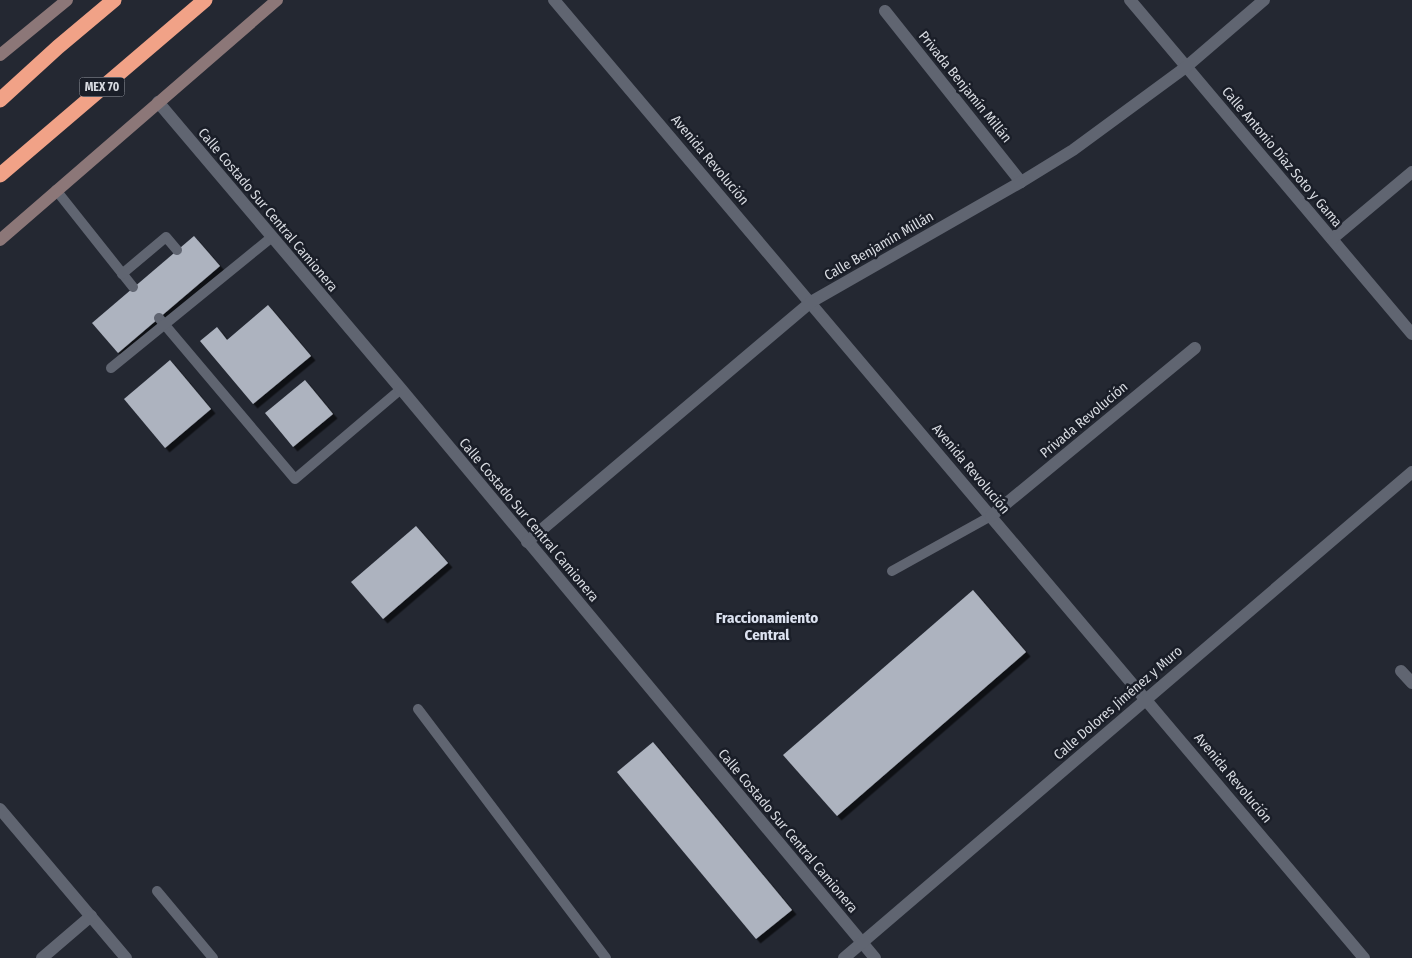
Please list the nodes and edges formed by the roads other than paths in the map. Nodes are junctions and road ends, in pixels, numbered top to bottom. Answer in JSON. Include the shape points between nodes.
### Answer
{"nodes":[{"id":1,"x":66,"y":0,"type":"edge"},
{"id":2,"x":114,"y":0,"type":"edge"},
{"id":3,"x":205,"y":0,"type":"edge"},
{"id":4,"x":277,"y":0,"type":"edge"},
{"id":5,"x":554,"y":0,"type":"edge"},
{"id":6,"x":1130,"y":0,"type":"edge"},
{"id":7,"x":1264,"y":0,"type":"edge"},
{"id":8,"x":885,"y":11,"type":"dead end"},
{"id":9,"x":0,"y":55,"type":"edge"},
{"id":10,"x":1186,"y":66,"type":"junction"},
{"id":11,"x":0,"y":100,"type":"edge"},
{"id":12,"x":158,"y":102,"type":"junction"},
{"id":13,"x":1412,"y":172,"type":"edge"},
{"id":14,"x":0,"y":175,"type":"edge"},
{"id":15,"x":1021,"y":182,"type":"junction"},
{"id":16,"x":56,"y":190,"type":"junction"},
{"id":17,"x":272,"y":237,"type":"junction"},
{"id":18,"x":1332,"y":239,"type":"junction"},
{"id":19,"x":0,"y":240,"type":"edge"},
{"id":20,"x":177,"y":250,"type":"dead end"},
{"id":21,"x":122,"y":274,"type":"junction"},
{"id":22,"x":133,"y":288,"type":"dead end"},
{"id":23,"x":811,"y":302,"type":"junction"},
{"id":24,"x":161,"y":321,"type":"junction"},
{"id":25,"x":1412,"y":334,"type":"edge"},
{"id":26,"x":1195,"y":348,"type":"dead end"},
{"id":27,"x":111,"y":368,"type":"dead end"},
{"id":28,"x":400,"y":389,"type":"junction"},
{"id":29,"x":1412,"y":472,"type":"edge"},
{"id":30,"x":992,"y":516,"type":"junction"},
{"id":31,"x":527,"y":542,"type":"junction"},
{"id":32,"x":892,"y":571,"type":"dead end"},
{"id":33,"x":1402,"y":671,"type":"dead end"},
{"id":34,"x":1412,"y":683,"type":"edge"},
{"id":35,"x":1146,"y":698,"type":"junction"},
{"id":36,"x":418,"y":709,"type":"dead end"},
{"id":37,"x":0,"y":810,"type":"edge"},
{"id":38,"x":157,"y":891,"type":"dead end"},
{"id":39,"x":91,"y":916,"type":"junction"},
{"id":40,"x":862,"y":943,"type":"junction"},
{"id":41,"x":42,"y":958,"type":"edge"},
{"id":42,"x":126,"y":958,"type":"edge"},
{"id":43,"x":213,"y":958,"type":"edge"},
{"id":44,"x":606,"y":958,"type":"edge"},
{"id":45,"x":844,"y":958,"type":"edge"},
{"id":46,"x":875,"y":958,"type":"edge"},
{"id":47,"x":1364,"y":958,"type":"edge"}],
"edges":[{"from":1,"to":9,"type":"main road"},
{"from":2,"to":11,"type":"highway"},
{"from":3,"to":14,"type":"highway","number":"MEX 70"},
{"from":4,"to":12,"type":"main road"},
{"from":5,"to":23,"type":"street","name":"Avenida Revolución"},
{"from":6,"to":10,"type":"street","name":"Calle Antonio Díaz Soto y Gama"},
{"from":7,"to":10,"type":"street","name":"Calle Benjamín Millán"},
{"from":8,"to":15,"type":"street","name":"Privada Benjamín Millán"},
{"from":10,"to":15,"type":"street","name":"Calle Benjamín Millán","via":[[1073,150]]},
{"from":10,"to":18,"type":"street","name":"Calle Antonio Díaz Soto y Gama"},
{"from":12,"to":16,"type":"main road"},
{"from":12,"to":17,"type":"street","name":"Calle Costado Sur Central Camionera"},
{"from":13,"to":18,"type":"street"},
{"from":15,"to":23,"type":"street","name":"Calle Benjamín Millán"},
{"from":16,"to":19,"type":"main road"},
{"from":16,"to":21,"type":"lane"},
{"from":17,"to":24,"type":"lane"},
{"from":17,"to":28,"type":"street","name":"Calle Costado Sur Central Camionera"},
{"from":18,"to":25,"type":"street","name":"Calle Antonio Díaz Soto y Gama"},
{"from":20,"to":21,"type":"lane","via":[[166,237]]},
{"from":21,"to":22,"type":"lane"},
{"from":23,"to":30,"type":"street","name":"Avenida Revolución"},
{"from":23,"to":31,"type":"street","name":"Calle Benjamín Millán"},
{"from":24,"to":27,"type":"lane"},
{"from":24,"to":28,"type":"lane","via":[[295,479]]},
{"from":26,"to":30,"type":"street","name":"Privada Revolución"},
{"from":28,"to":31,"type":"street","name":"Calle Costado Sur Central Camionera"},
{"from":29,"to":35,"type":"street","name":"Calle Dolores Jiménez y Muro"},
{"from":30,"to":32,"type":"lane"},
{"from":30,"to":35,"type":"street","name":"Avenida Revolución"},
{"from":31,"to":40,"type":"street","name":"Calle Costado Sur Central Camionera"},
{"from":33,"to":34,"type":"street"},
{"from":35,"to":40,"type":"street","name":"Calle Dolores Jiménez y Muro"},
{"from":35,"to":47,"type":"street","name":"Avenida Revolución"},
{"from":36,"to":44,"type":"lane"},
{"from":37,"to":39,"type":"street"},
{"from":38,"to":43,"type":"lane"},
{"from":39,"to":41,"type":"street"},
{"from":39,"to":42,"type":"street"},
{"from":40,"to":45,"type":"street","name":"Calle Dolores Jiménez y Muro"},
{"from":40,"to":46,"type":"street","name":"Calle Costado Sur Central Camionera"}]}
